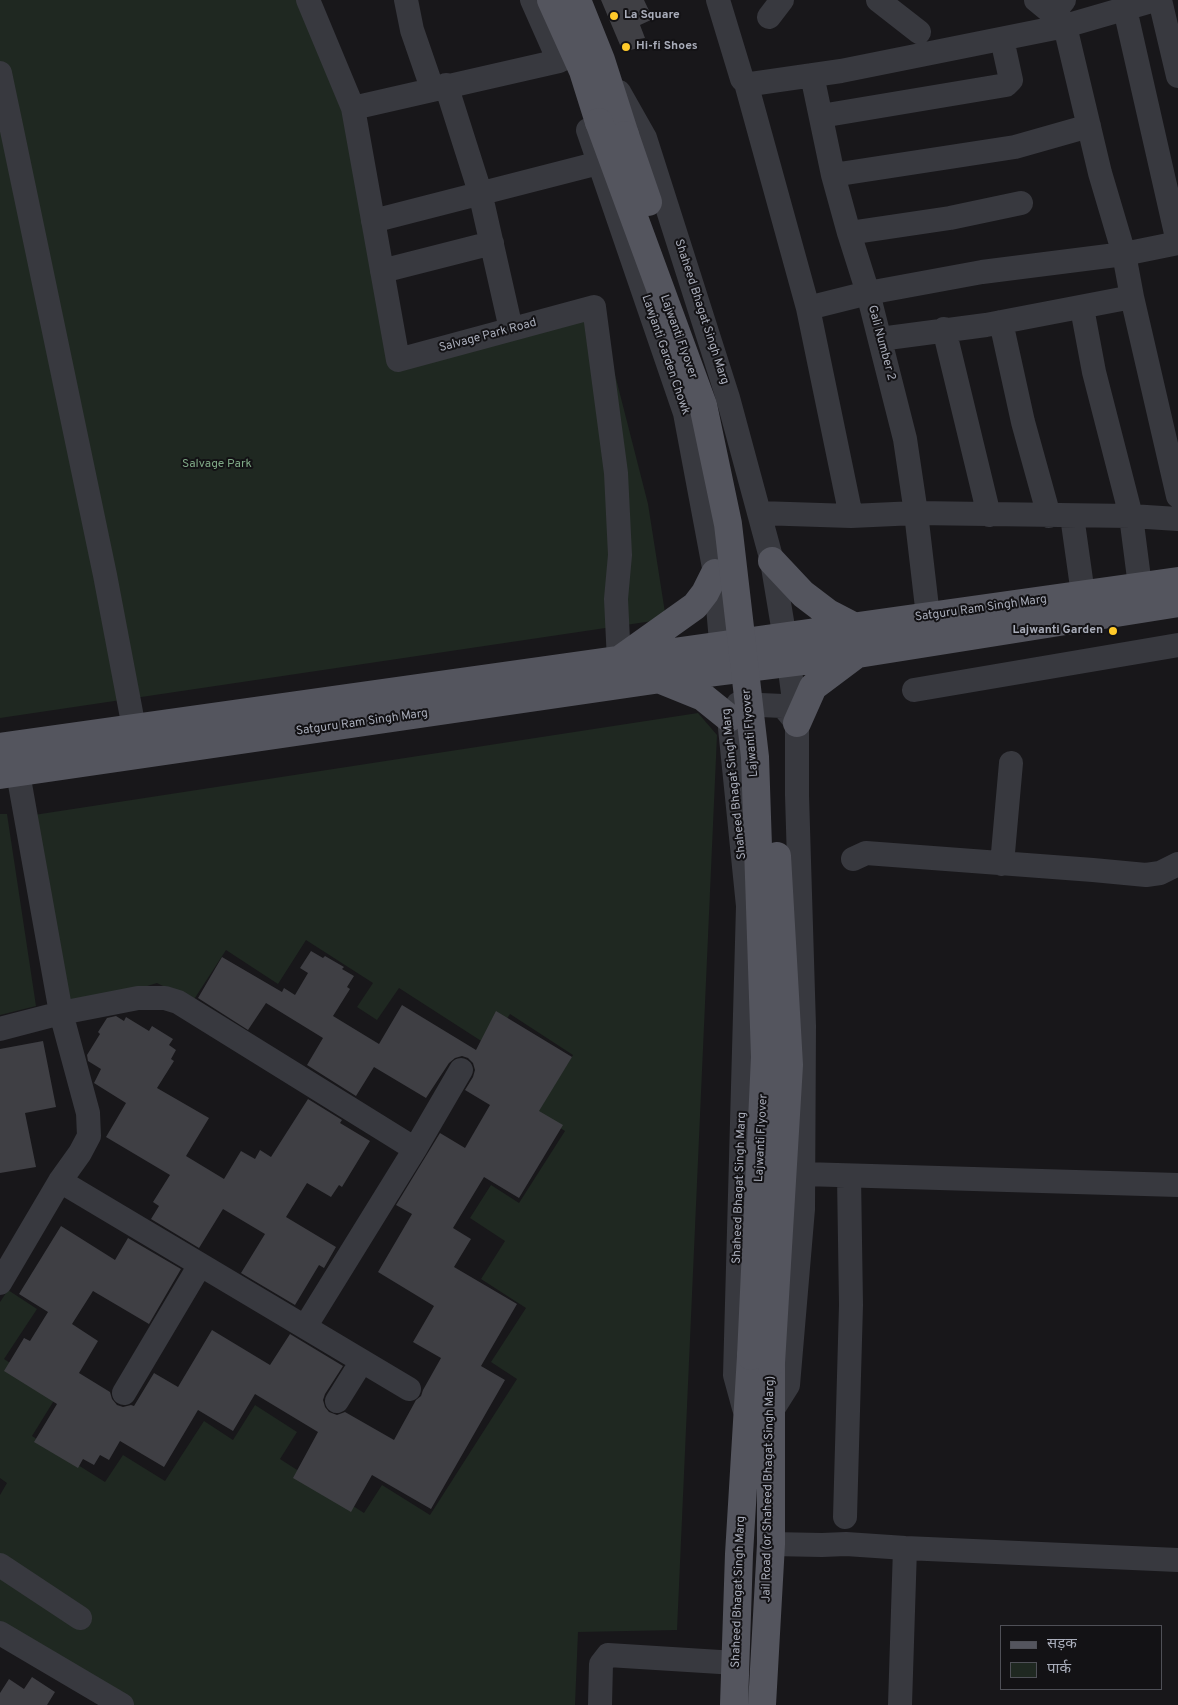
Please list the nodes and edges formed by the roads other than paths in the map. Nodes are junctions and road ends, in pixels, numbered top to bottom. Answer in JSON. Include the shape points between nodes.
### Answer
{"nodes":[{"id":1,"x":308,"y":0,"type":"edge"},
{"id":2,"x":406,"y":0,"type":"edge"},
{"id":3,"x":532,"y":0,"type":"edge"},
{"id":4,"x":551,"y":0,"type":"edge"},
{"id":5,"x":577,"y":0,"type":"edge"},
{"id":6,"x":718,"y":0,"type":"edge"},
{"id":7,"x":1036,"y":0,"type":"edge"},
{"id":8,"x":1064,"y":0,"type":"edge"},
{"id":9,"x":1155,"y":0,"type":"edge"},
{"id":10,"x":1160,"y":0,"type":"edge"},
{"id":11,"x":890,"y":4,"type":"edge"},
{"id":12,"x":1125,"y":9,"type":"junction"},
{"id":13,"x":1065,"y":26,"type":"junction"},
{"id":14,"x":919,"y":32,"type":"dead end"},
{"id":15,"x":1002,"y":38,"type":"junction"},
{"id":16,"x":579,"y":61,"type":"junction"},
{"id":17,"x":0,"y":73,"type":"edge"},
{"id":18,"x":812,"y":75,"type":"junction"},
{"id":19,"x":1178,"y":76,"type":"edge"},
{"id":20,"x":746,"y":83,"type":"junction"},
{"id":21,"x":439,"y":87,"type":"junction"},
{"id":22,"x":353,"y":108,"type":"junction"},
{"id":23,"x":821,"y":116,"type":"junction"},
{"id":24,"x":1089,"y":126,"type":"junction"},
{"id":25,"x":600,"y":163,"type":"junction"},
{"id":26,"x":833,"y":175,"type":"junction"},
{"id":27,"x":480,"y":192,"type":"junction"},
{"id":28,"x":1021,"y":203,"type":"dead end"},
{"id":29,"x":373,"y":220,"type":"junction"},
{"id":30,"x":849,"y":233,"type":"junction"},
{"id":31,"x":492,"y":243,"type":"junction"},
{"id":32,"x":1178,"y":243,"type":"edge"},
{"id":33,"x":1124,"y":254,"type":"junction"},
{"id":34,"x":382,"y":271,"type":"junction"},
{"id":35,"x":868,"y":293,"type":"junction"},
{"id":36,"x":1132,"y":297,"type":"junction"},
{"id":37,"x":808,"y":308,"type":"junction"},
{"id":38,"x":1082,"y":308,"type":"junction"},
{"id":39,"x":1001,"y":322,"type":"junction"},
{"id":40,"x":511,"y":329,"type":"junction"},
{"id":41,"x":944,"y":330,"type":"junction"},
{"id":42,"x":880,"y":339,"type":"junction"},
{"id":43,"x":728,"y":398,"type":"junction"},
{"id":44,"x":686,"y":413,"type":"junction"},
{"id":45,"x":1178,"y":496,"type":"edge"},
{"id":46,"x":759,"y":513,"type":"junction"},
{"id":47,"x":916,"y":514,"type":"junction"},
{"id":48,"x":988,"y":515,"type":"junction"},
{"id":49,"x":851,"y":516,"type":"junction"},
{"id":50,"x":1049,"y":516,"type":"junction"},
{"id":51,"x":1072,"y":516,"type":"junction"},
{"id":52,"x":1131,"y":516,"type":"junction"},
{"id":53,"x":1178,"y":518,"type":"edge"},
{"id":54,"x":772,"y":561,"type":"junction"},
{"id":55,"x":715,"y":573,"type":"junction"},
{"id":56,"x":1178,"y":581,"type":"edge"},
{"id":57,"x":1140,"y":586,"type":"junction"},
{"id":58,"x":1083,"y":594,"type":"junction"},
{"id":59,"x":1178,"y":603,"type":"edge"},
{"id":60,"x":928,"y":616,"type":"junction"},
{"id":61,"x":855,"y":627,"type":"junction"},
{"id":62,"x":1178,"y":645,"type":"edge"},
{"id":63,"x":787,"y":650,"type":"junction"},
{"id":64,"x":858,"y":654,"type":"junction"},
{"id":65,"x":723,"y":658,"type":"junction"},
{"id":66,"x":619,"y":661,"type":"junction"},
{"id":67,"x":660,"y":679,"type":"junction"},
{"id":68,"x":914,"y":690,"type":"dead end"},
{"id":69,"x":729,"y":718,"type":"junction"},
{"id":70,"x":797,"y":723,"type":"junction"},
{"id":71,"x":134,"y":728,"type":"junction"},
{"id":72,"x":0,"y":747,"type":"edge"},
{"id":73,"x":1011,"y":763,"type":"dead end"},
{"id":74,"x":9,"y":774,"type":"edge"},
{"id":75,"x":853,"y":859,"type":"dead end"},
{"id":76,"x":1002,"y":864,"type":"junction"},
{"id":77,"x":1178,"y":864,"type":"edge"},
{"id":78,"x":61,"y":1013,"type":"junction"},
{"id":79,"x":0,"y":1029,"type":"edge"},
{"id":80,"x":461,"y":1070,"type":"dead end"},
{"id":81,"x":415,"y":1148,"type":"junction"},
{"id":82,"x":803,"y":1174,"type":"junction"},
{"id":83,"x":849,"y":1176,"type":"junction"},
{"id":84,"x":60,"y":1181,"type":"junction"},
{"id":85,"x":1178,"y":1185,"type":"edge"},
{"id":86,"x":200,"y":1265,"type":"junction"},
{"id":87,"x":3,"y":1272,"type":"edge"},
{"id":88,"x":305,"y":1327,"type":"junction"},
{"id":89,"x":761,"y":1360,"type":"junction"},
{"id":90,"x":362,"y":1361,"type":"junction"},
{"id":91,"x":409,"y":1389,"type":"dead end"},
{"id":92,"x":124,"y":1393,"type":"dead end"},
{"id":93,"x":337,"y":1401,"type":"dead end"},
{"id":94,"x":759,"y":1416,"type":"junction"},
{"id":95,"x":845,"y":1518,"type":"dead end"},
{"id":96,"x":771,"y":1544,"type":"junction"},
{"id":97,"x":905,"y":1548,"type":"junction"},
{"id":98,"x":1178,"y":1560,"type":"edge"},
{"id":99,"x":0,"y":1565,"type":"edge"},
{"id":100,"x":80,"y":1618,"type":"dead end"},
{"id":101,"x":0,"y":1633,"type":"edge"},
{"id":102,"x":736,"y":1663,"type":"junction"},
{"id":103,"x":122,"y":1705,"type":"edge"},
{"id":104,"x":600,"y":1705,"type":"edge"},
{"id":105,"x":734,"y":1705,"type":"edge"},
{"id":106,"x":762,"y":1705,"type":"edge"},
{"id":107,"x":900,"y":1705,"type":"edge"}],
"edges":[{"from":1,"to":22,"type":"street","name":"Salvage Park Road"},
{"from":2,"to":21,"type":"street","via":[[412,30]]},
{"from":3,"to":16,"type":"street"},
{"from":4,"to":16,"type":"main road","name":"Shaheed Bhagat Singh Marg"},
{"from":5,"to":16,"type":"main road","name":"Shaheed Bhagat Singh Marg"},
{"from":6,"to":20,"type":"street","via":[[742,79]]},
{"from":7,"to":8,"type":"street","via":[[1053,14]]},
{"from":9,"to":12,"type":"street"},
{"from":10,"to":19,"type":"street"},
{"from":11,"to":14,"type":"street"},
{"from":12,"to":13,"type":"street"},
{"from":12,"to":32,"type":"street"},
{"from":13,"to":15,"type":"street"},
{"from":13,"to":24,"type":"street"},
{"from":15,"to":18,"type":"street"},
{"from":15,"to":23,"type":"street","via":[[1011,80],[1006,84]]},
{"from":16,"to":21,"type":"street"},
{"from":16,"to":25,"type":"street","name":"Lawjanti Garden Chowk","via":[[588,130]]},
{"from":16,"to":43,"type":"street","name":"Shaheed Bhagat Singh Marg","via":[[645,138]]},
{"from":16,"to":89,"type":"main road","name":"Lajwanti Flyover","bridge":true,"via":[[703,405],[728,524],[755,757],[766,1057]]},
{"from":16,"to":89,"type":"main road","name":"Lajwanti Flyover","bridge":true,"via":[[625,135],[717,402],[746,530],[772,760],[788,1065]]},
{"from":17,"to":71,"type":"street"},
{"from":18,"to":20,"type":"street"},
{"from":18,"to":23,"type":"street","name":"Gali Number 2"},
{"from":20,"to":37,"type":"street"},
{"from":21,"to":22,"type":"street"},
{"from":21,"to":27,"type":"street"},
{"from":22,"to":29,"type":"street","name":"Salvage Park Road"},
{"from":23,"to":26,"type":"street","name":"Gali Number 2"},
{"from":24,"to":26,"type":"street","via":[[1015,147]]},
{"from":24,"to":33,"type":"street"},
{"from":25,"to":27,"type":"street"},
{"from":25,"to":44,"type":"street","name":"Lawjanti Garden Chowk"},
{"from":26,"to":30,"type":"street","name":"Gali Number 2"},
{"from":27,"to":29,"type":"street"},
{"from":27,"to":31,"type":"street"},
{"from":28,"to":30,"type":"street","via":[[950,218]]},
{"from":29,"to":34,"type":"street","name":"Salvage Park Road"},
{"from":30,"to":35,"type":"street","name":"Gali Number 2"},
{"from":31,"to":34,"type":"street"},
{"from":31,"to":40,"type":"street"},
{"from":32,"to":33,"type":"street"},
{"from":33,"to":35,"type":"street","via":[[982,272]]},
{"from":33,"to":36,"type":"street"},
{"from":34,"to":40,"type":"street","name":"Salvage Park Road","via":[[398,360]]},
{"from":35,"to":37,"type":"street"},
{"from":35,"to":42,"type":"street","name":"Gali Number 2"},
{"from":36,"to":38,"type":"street"},
{"from":36,"to":45,"type":"street"},
{"from":37,"to":49,"type":"street"},
{"from":38,"to":39,"type":"street"},
{"from":38,"to":52,"type":"street","via":[[1094,372]]},
{"from":39,"to":41,"type":"street"},
{"from":39,"to":50,"type":"street","via":[[1023,422]]},
{"from":40,"to":66,"type":"street","name":"Salvage Park Road","via":[[594,307],[616,473],[620,555],[616,600]]},
{"from":41,"to":42,"type":"street"},
{"from":41,"to":48,"type":"street"},
{"from":42,"to":47,"type":"street","name":"Gali Number 2","via":[[905,438]]},
{"from":43,"to":44,"type":"street","via":[[724,414],[701,421]]},
{"from":43,"to":46,"type":"street","name":"Shaheed Bhagat Singh Marg"},
{"from":44,"to":55,"type":"street","name":"Lawjanti Garden Chowk"},
{"from":46,"to":49,"type":"street"},
{"from":46,"to":54,"type":"street","name":"Shaheed Bhagat Singh Marg"},
{"from":47,"to":48,"type":"street"},
{"from":47,"to":49,"type":"street"},
{"from":47,"to":60,"type":"street","name":"Gali Number 2"},
{"from":48,"to":50,"type":"street"},
{"from":50,"to":51,"type":"street"},
{"from":51,"to":52,"type":"street"},
{"from":51,"to":58,"type":"street"},
{"from":52,"to":53,"type":"street"},
{"from":52,"to":57,"type":"street"},
{"from":54,"to":61,"type":"main road","via":[[803,594],[828,613]]},
{"from":54,"to":63,"type":"street","name":"Shaheed Bhagat Singh Marg"},
{"from":55,"to":65,"type":"street","name":"Lawjanti Garden Chowk"},
{"from":55,"to":66,"type":"main road","via":[[695,606]]},
{"from":56,"to":57,"type":"main road","name":"Satguru Ram Singh Marg"},
{"from":57,"to":58,"type":"main road","name":"Satguru Ram Singh Marg"},
{"from":58,"to":60,"type":"main road","name":"Satguru Ram Singh Marg"},
{"from":59,"to":64,"type":"main road","name":"Satguru Ram Singh Marg"},
{"from":60,"to":61,"type":"main road","name":"Satguru Ram Singh Marg"},
{"from":61,"to":63,"type":"main road","name":"Satguru Ram Singh Marg"},
{"from":62,"to":68,"type":"street"},
{"from":63,"to":64,"type":"main road","name":"Satguru Ram Singh Marg"},
{"from":63,"to":65,"type":"main road"},
{"from":63,"to":70,"type":"street","name":"Shaheed Bhagat Singh Marg"},
{"from":64,"to":70,"type":"main road","via":[[813,688]]},
{"from":65,"to":66,"type":"main road"},
{"from":65,"to":67,"type":"main road","name":"Satguru Ram Singh Marg"},
{"from":65,"to":69,"type":"main road","name":"Shaheed Bhagat Singh Marg"},
{"from":66,"to":71,"type":"main road"},
{"from":67,"to":69,"type":"main road","via":[[703,696]]},
{"from":67,"to":74,"type":"main road","name":"Satguru Ram Singh Marg"},
{"from":69,"to":70,"type":"street","via":[[738,704],[783,706]]},
{"from":69,"to":94,"type":"street","name":"Shaheed Bhagat Singh Marg","via":[[748,906],[735,1375]]},
{"from":70,"to":82,"type":"street","name":"Shaheed Bhagat Singh Marg","via":[[804,1026]]},
{"from":71,"to":72,"type":"main road"},
{"from":73,"to":76,"type":"street"},
{"from":74,"to":78,"type":"street"},
{"from":75,"to":76,"type":"street","via":[[866,853]]},
{"from":76,"to":77,"type":"street","via":[[1146,875],[1160,873]]},
{"from":78,"to":79,"type":"street"},
{"from":78,"to":81,"type":"street","via":[[138,998],[165,998],[178,1002]]},
{"from":78,"to":84,"type":"street","via":[[88,1113],[89,1136]]},
{"from":80,"to":81,"type":"street"},
{"from":81,"to":88,"type":"street"},
{"from":82,"to":83,"type":"street"},
{"from":82,"to":94,"type":"street","name":"Shaheed Bhagat Singh Marg","via":[[788,1384]]},
{"from":83,"to":85,"type":"street"},
{"from":83,"to":95,"type":"street","via":[[851,1305]]},
{"from":84,"to":86,"type":"street"},
{"from":84,"to":87,"type":"street"},
{"from":86,"to":88,"type":"street"},
{"from":86,"to":92,"type":"street"},
{"from":88,"to":90,"type":"street"},
{"from":89,"to":94,"type":"main road","name":"Lajwanti Flyover"},
{"from":90,"to":91,"type":"street"},
{"from":90,"to":93,"type":"street"},
{"from":94,"to":96,"type":"main road","name":"Jail Road (or Shaheed Bhagat Singh Marg)"},
{"from":94,"to":102,"type":"main road","name":"Shaheed Bhagat Singh Marg","via":[[739,1554]]},
{"from":96,"to":97,"type":"street"},
{"from":96,"to":106,"type":"main road","name":"Jail Road (or Shaheed Bhagat Singh Marg)"},
{"from":97,"to":98,"type":"street"},
{"from":97,"to":107,"type":"street"},
{"from":99,"to":100,"type":"street"},
{"from":101,"to":103,"type":"street"},
{"from":102,"to":104,"type":"street","via":[[608,1655],[601,1664]]},
{"from":102,"to":105,"type":"main road","name":"Shaheed Bhagat Singh Marg"}]}
